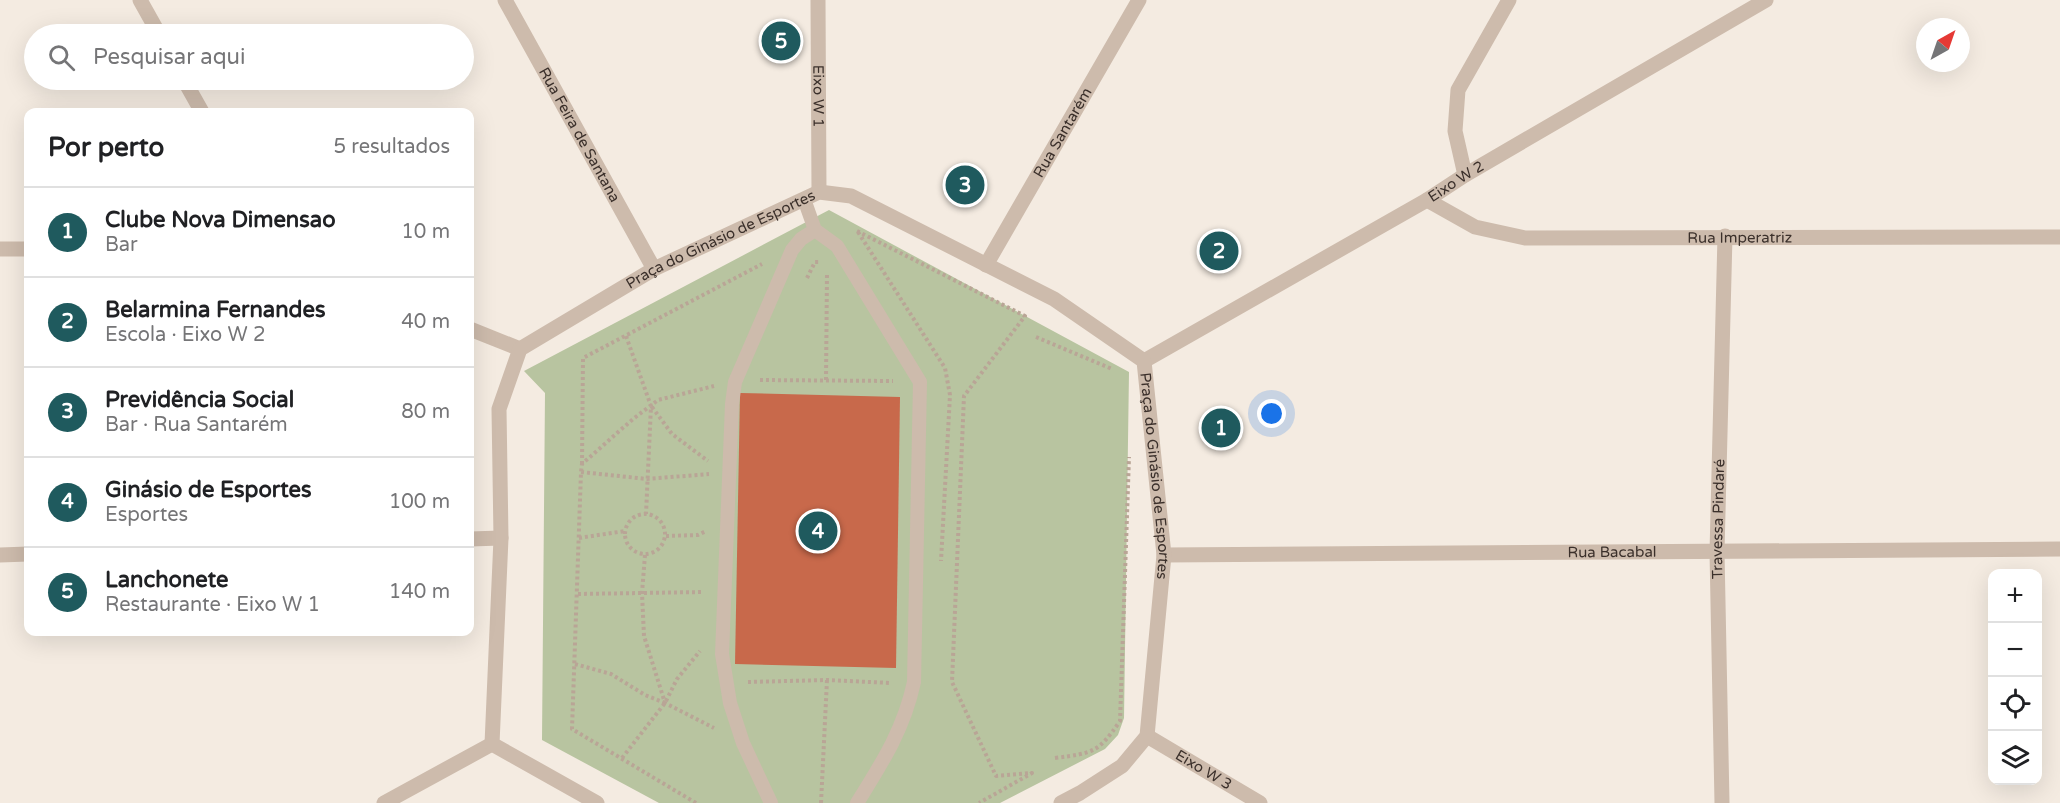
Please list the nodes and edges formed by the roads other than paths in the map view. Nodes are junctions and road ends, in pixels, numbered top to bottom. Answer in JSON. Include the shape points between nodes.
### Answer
{"nodes":[{"id":1,"x":140,"y":0,"type":"edge"},
{"id":2,"x":505,"y":0,"type":"edge"},
{"id":3,"x":818,"y":0,"type":"edge"},
{"id":4,"x":1140,"y":0,"type":"edge"},
{"id":5,"x":1509,"y":0,"type":"edge"},
{"id":6,"x":1766,"y":0,"type":"edge"},
{"id":7,"x":153,"y":24,"type":"edge"},
{"id":8,"x":190,"y":90,"type":"edge"},
{"id":9,"x":200,"y":108,"type":"edge"},
{"id":10,"x":1465,"y":175,"type":"junction"},
{"id":11,"x":819,"y":192,"type":"junction"},
{"id":12,"x":804,"y":200,"type":"junction"},
{"id":13,"x":1427,"y":200,"type":"junction"},
{"id":14,"x":815,"y":230,"type":"junction"},
{"id":15,"x":1725,"y":236,"type":"junction"},
{"id":16,"x":2060,"y":237,"type":"edge"},
{"id":17,"x":0,"y":249,"type":"edge"},
{"id":18,"x":24,"y":249,"type":"edge"},
{"id":19,"x":986,"y":265,"type":"junction"},
{"id":20,"x":654,"y":269,"type":"junction"},
{"id":21,"x":474,"y":331,"type":"edge"},
{"id":22,"x":520,"y":348,"type":"junction"},
{"id":23,"x":1144,"y":361,"type":"junction"},
{"id":24,"x":501,"y":538,"type":"junction"},
{"id":25,"x":474,"y":539,"type":"edge"},
{"id":26,"x":2060,"y":549,"type":"edge"},
{"id":27,"x":1717,"y":552,"type":"junction"},
{"id":28,"x":24,"y":554,"type":"edge"},
{"id":29,"x":0,"y":555,"type":"edge"},
{"id":30,"x":1164,"y":555,"type":"junction"},
{"id":31,"x":1147,"y":736,"type":"junction"},
{"id":32,"x":492,"y":744,"type":"junction"},
{"id":33,"x":384,"y":803,"type":"edge"},
{"id":34,"x":597,"y":803,"type":"edge"},
{"id":35,"x":771,"y":803,"type":"edge"},
{"id":36,"x":857,"y":803,"type":"edge"},
{"id":37,"x":1061,"y":803,"type":"edge"},
{"id":38,"x":1260,"y":803,"type":"edge"},
{"id":39,"x":1722,"y":803,"type":"edge"}],
"edges":[{"from":1,"to":7,"type":"street"},
{"from":2,"to":20,"type":"street","name":"Rua Feira de Santana"},
{"from":3,"to":11,"type":"street","name":"Eixo W 1"},
{"from":4,"to":19,"type":"street","name":"Rua Santarém"},
{"from":5,"to":10,"type":"street","via":[[1458,90],[1455,131]]},
{"from":6,"to":10,"type":"street","name":"Eixo W 2"},
{"from":8,"to":9,"type":"street"},
{"from":10,"to":13,"type":"street","name":"Eixo W 2"},
{"from":11,"to":12,"type":"street","name":"Praça do Ginásio de Esportes"},
{"from":11,"to":19,"type":"street","name":"Praça do Ginásio de Esportes","via":[[850,195]]},
{"from":12,"to":14,"type":"lane"},
{"from":12,"to":20,"type":"street","name":"Praça do Ginásio de Esportes"},
{"from":13,"to":15,"type":"street","name":"Rua Imperatriz","via":[[1475,227],[1525,238]]},
{"from":13,"to":23,"type":"street","name":"Eixo W 2"},
{"from":14,"to":35,"type":"lane","via":[[792,250],[735,382],[732,416],[722,654],[730,703],[743,743]]},
{"from":14,"to":36,"type":"lane","via":[[837,246],[920,382],[914,681],[888,754]]},
{"from":15,"to":16,"type":"street","name":"Rua Imperatriz"},
{"from":15,"to":27,"type":"street","name":"Travessa Pindaré"},
{"from":17,"to":18,"type":"street"},
{"from":19,"to":23,"type":"street","name":"Praça do Ginásio de Esportes","via":[[1054,299]]},
{"from":20,"to":22,"type":"street","name":"Praça do Ginásio de Esportes"},
{"from":21,"to":22,"type":"street"},
{"from":22,"to":24,"type":"street","via":[[499,409]]},
{"from":23,"to":30,"type":"street","name":"Praça do Ginásio de Esportes"},
{"from":24,"to":25,"type":"street"},
{"from":24,"to":32,"type":"street"},
{"from":26,"to":27,"type":"street","name":"Rua Bacabal"},
{"from":27,"to":30,"type":"street","name":"Rua Bacabal"},
{"from":27,"to":39,"type":"street","name":"Travessa Pindaré"},
{"from":28,"to":29,"type":"street"},
{"from":30,"to":31,"type":"street","name":"Praça do Ginásio de Esportes"},
{"from":31,"to":37,"type":"street","via":[[1122,766]]},
{"from":31,"to":38,"type":"street","name":"Eixo W 3"},
{"from":32,"to":33,"type":"street"},
{"from":32,"to":34,"type":"street"}]}
